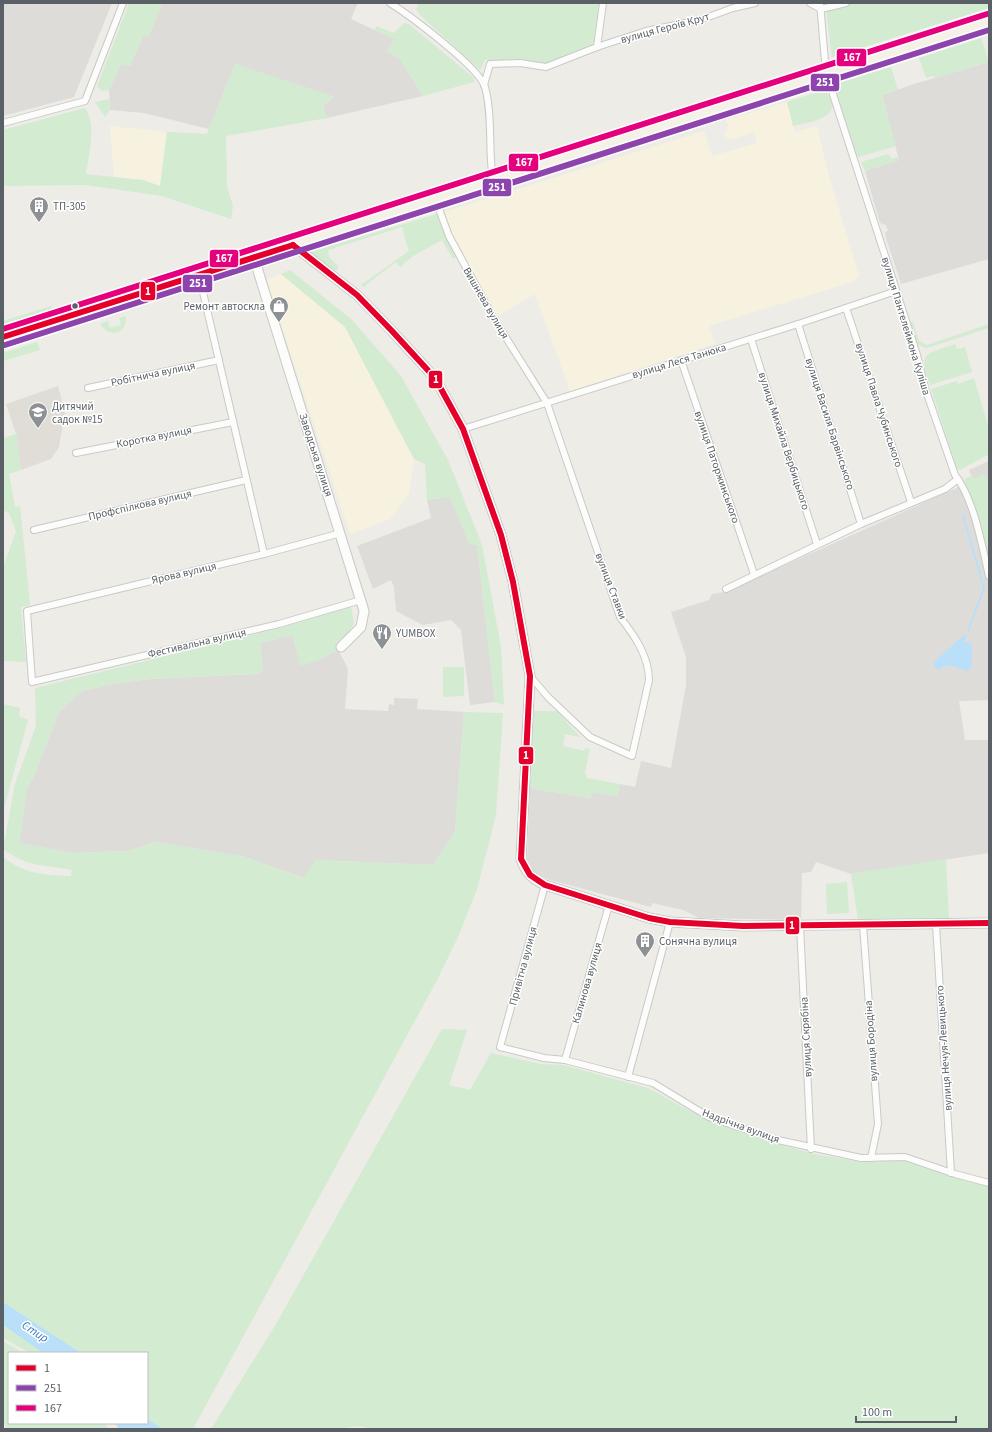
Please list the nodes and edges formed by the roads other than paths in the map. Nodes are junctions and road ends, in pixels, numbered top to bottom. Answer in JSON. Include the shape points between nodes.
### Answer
{"nodes":[{"id":1,"x":123,"y":3,"type":"edge"},
{"id":2,"x":390,"y":3,"type":"edge"},
{"id":3,"x":603,"y":3,"type":"edge"},
{"id":4,"x":755,"y":3,"type":"edge"},
{"id":5,"x":810,"y":3,"type":"edge"},
{"id":6,"x":846,"y":3,"type":"edge"},
{"id":7,"x":820,"y":6,"type":"edge"},
{"id":8,"x":989,"y":22,"type":"edge"},
{"id":9,"x":597,"y":47,"type":"junction"},
{"id":10,"x":826,"y":74,"type":"junction"},
{"id":11,"x":484,"y":85,"type":"junction"},
{"id":12,"x":3,"y":123,"type":"edge"},
{"id":13,"x":494,"y":181,"type":"junction"},
{"id":14,"x":435,"y":198,"type":"junction"},
{"id":15,"x":292,"y":245,"type":"junction"},
{"id":16,"x":254,"y":258,"type":"junction"},
{"id":17,"x":199,"y":275,"type":"junction"},
{"id":18,"x":896,"y":291,"type":"junction"},
{"id":19,"x":846,"y":308,"type":"junction"},
{"id":20,"x":798,"y":324,"type":"junction"},
{"id":21,"x":3,"y":338,"type":"edge"},
{"id":22,"x":750,"y":339,"type":"junction"},
{"id":23,"x":219,"y":360,"type":"junction"},
{"id":24,"x":681,"y":360,"type":"junction"},
{"id":25,"x":88,"y":388,"type":"dead end"},
{"id":26,"x":547,"y":403,"type":"junction"},
{"id":27,"x":233,"y":422,"type":"junction"},
{"id":28,"x":463,"y":429,"type":"junction"},
{"id":29,"x":76,"y":453,"type":"dead end"},
{"id":30,"x":958,"y":479,"type":"junction"},
{"id":31,"x":246,"y":480,"type":"junction"},
{"id":32,"x":911,"y":502,"type":"junction"},
{"id":33,"x":861,"y":524,"type":"junction"},
{"id":34,"x":34,"y":530,"type":"dead end"},
{"id":35,"x":341,"y":533,"type":"junction"},
{"id":36,"x":817,"y":544,"type":"junction"},
{"id":37,"x":264,"y":554,"type":"junction"},
{"id":38,"x":754,"y":574,"type":"junction"},
{"id":39,"x":989,"y":576,"type":"edge"},
{"id":40,"x":726,"y":589,"type":"dead end"},
{"id":41,"x":361,"y":600,"type":"junction"},
{"id":42,"x":341,"y":647,"type":"dead end"},
{"id":43,"x":530,"y":676,"type":"junction"},
{"id":44,"x":32,"y":682,"type":"joint"},
{"id":45,"x":545,"y":885,"type":"junction"},
{"id":46,"x":609,"y":906,"type":"junction"},
{"id":47,"x":670,"y":922,"type":"junction"},
{"id":48,"x":989,"y":922,"type":"edge"},
{"id":49,"x":936,"y":924,"type":"junction"},
{"id":50,"x":863,"y":925,"type":"junction"},
{"id":51,"x":800,"y":926,"type":"junction"},
{"id":52,"x":500,"y":1047,"type":"joint"},
{"id":53,"x":565,"y":1060,"type":"junction"},
{"id":54,"x":628,"y":1077,"type":"junction"},
{"id":55,"x":811,"y":1149,"type":"junction"},
{"id":56,"x":871,"y":1158,"type":"junction"},
{"id":57,"x":951,"y":1172,"type":"junction"},
{"id":58,"x":989,"y":1183,"type":"edge"}],
"edges":[{"from":1,"to":12,"type":"street","via":[[85,101]]},
{"from":2,"to":11,"type":"street","via":[[406,13],[474,70]]},
{"from":3,"to":9,"type":"street"},
{"from":4,"to":9,"type":"street","name":"вулиця Героїв Крут","via":[[700,20],[646,31]]},
{"from":5,"to":7,"type":"street"},
{"from":6,"to":7,"type":"street"},
{"from":7,"to":10,"type":"street"},
{"from":8,"to":10,"type":"main road"},
{"from":9,"to":11,"type":"street","name":"вулиця Героїв Крут","via":[[546,67],[520,63],[490,64]]},
{"from":10,"to":13,"type":"main road"},
{"from":10,"to":18,"type":"street","name":"вулиця Пантелеймона Куліша"},
{"from":11,"to":13,"type":"street","via":[[490,164]]},
{"from":13,"to":14,"type":"main road"},
{"from":14,"to":15,"type":"main road"},
{"from":14,"to":26,"type":"street","name":"Вишнева вулиця","via":[[448,236],[493,317]]},
{"from":15,"to":16,"type":"main road"},
{"from":15,"to":28,"type":"street","via":[[357,295],[392,331],[435,378]]},
{"from":16,"to":17,"type":"main road"},
{"from":16,"to":35,"type":"street","name":"Заводська вулиця"},
{"from":17,"to":21,"type":"main road"},
{"from":17,"to":23,"type":"street"},
{"from":18,"to":19,"type":"street","name":"вулиця Леся Танюка"},
{"from":18,"to":30,"type":"street","name":"вулиця Пантелеймона Куліша","via":[[928,395]]},
{"from":19,"to":20,"type":"street","name":"вулиця Леся Танюка"},
{"from":19,"to":32,"type":"street","name":"вулиця Павла Чубинського"},
{"from":20,"to":22,"type":"street","name":"вулиця Леся Танюка"},
{"from":20,"to":33,"type":"street","name":"вулиця Василя Барвінського"},
{"from":22,"to":24,"type":"street","name":"вулиця Леся Танюка"},
{"from":22,"to":36,"type":"street","name":"вулиця Михайла Вербицького"},
{"from":23,"to":25,"type":"street","name":"Робітнича вулиця"},
{"from":23,"to":27,"type":"street"},
{"from":24,"to":26,"type":"street","name":"вулиця Леся Танюка"},
{"from":24,"to":38,"type":"street","name":"вулиця Паторжинського"},
{"from":26,"to":28,"type":"street","name":"вулиця Леся Танюка"},
{"from":26,"to":43,"type":"street","name":"вулиця Ставки","via":[[620,617],[636,638],[649,671],[632,756],[590,737]]},
{"from":27,"to":29,"type":"street","name":"Коротка вулиця"},
{"from":27,"to":31,"type":"street"},
{"from":28,"to":43,"type":"street","via":[[501,535],[513,582]]},
{"from":30,"to":32,"type":"street","via":[[945,489]]},
{"from":30,"to":39,"type":"street","name":"вулиця Пантелеймона Куліша","via":[[964,487]]},
{"from":31,"to":34,"type":"street","name":"Профспілкова вулиця"},
{"from":31,"to":37,"type":"street"},
{"from":32,"to":33,"type":"street"},
{"from":33,"to":36,"type":"street"},
{"from":35,"to":37,"type":"street","name":"Ярова вулиця"},
{"from":35,"to":41,"type":"street","name":"Заводська вулиця"},
{"from":36,"to":38,"type":"street"},
{"from":37,"to":44,"type":"street","name":"Ярова вулиця","via":[[27,611]]},
{"from":38,"to":40,"type":"street"},
{"from":41,"to":42,"type":"street","name":"Заводська вулиця","via":[[364,612],[361,627]]},
{"from":41,"to":44,"type":"street","name":"Фестивальна вулиця","via":[[279,624]]},
{"from":43,"to":45,"type":"street","via":[[521,859],[525,870],[534,880]]},
{"from":45,"to":46,"type":"street"},
{"from":45,"to":52,"type":"street","name":"Привітна вулиця"},
{"from":46,"to":47,"type":"street"},
{"from":46,"to":53,"type":"street","name":"Калинова вулиця"},
{"from":47,"to":51,"type":"street"},
{"from":47,"to":54,"type":"street"},
{"from":48,"to":49,"type":"street"},
{"from":49,"to":50,"type":"street"},
{"from":49,"to":57,"type":"street","name":"вулиця Нечуя-Левицького"},
{"from":50,"to":51,"type":"street"},
{"from":50,"to":56,"type":"street","name":"вулиця Бородіна","via":[[878,1124]]},
{"from":51,"to":55,"type":"street","name":"вулиця Скрябіна"},
{"from":52,"to":53,"type":"street","name":"Надрічна вулиця","via":[[544,1058]]},
{"from":53,"to":54,"type":"street","name":"Надрічна вулиця"},
{"from":54,"to":55,"type":"street","name":"Надрічна вулиця","via":[[653,1084],[709,1117]]},
{"from":55,"to":56,"type":"street","name":"Надрічна вулиця"},
{"from":56,"to":57,"type":"street","name":"Надрічна вулиця","via":[[905,1157]]},
{"from":57,"to":58,"type":"street","name":"Надрічна вулиця"}]}
